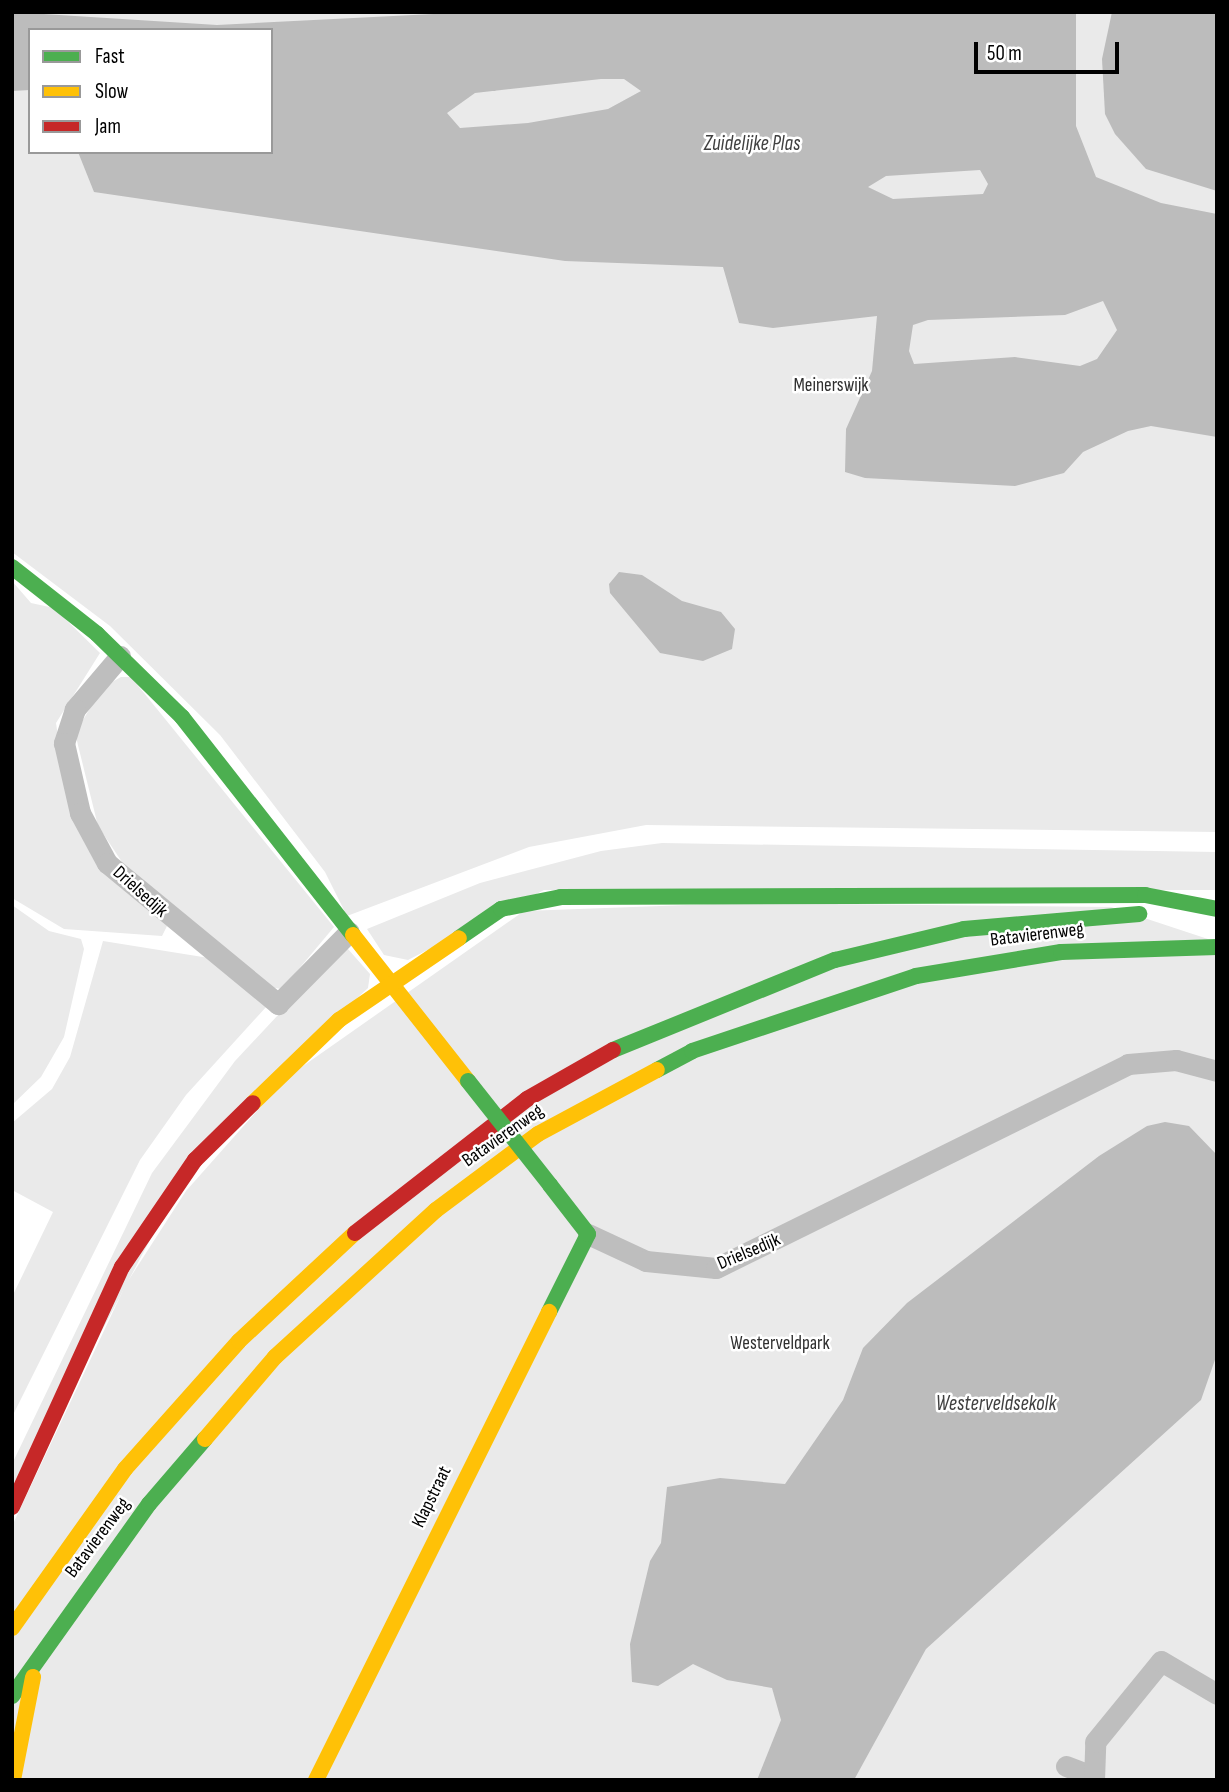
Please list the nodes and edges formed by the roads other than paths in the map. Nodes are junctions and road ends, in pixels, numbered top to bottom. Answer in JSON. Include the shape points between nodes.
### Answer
{"nodes":[{"id":1,"x":12,"y":567,"type":"edge"},
{"id":2,"x":120,"y":656,"type":"junction"},
{"id":3,"x":1217,"y":910,"type":"edge"},
{"id":4,"x":349,"y":932,"type":"junction"},
{"id":5,"x":1217,"y":947,"type":"edge"},
{"id":6,"x":392,"y":982,"type":"junction"},
{"id":7,"x":1217,"y":1071,"type":"edge"},
{"id":8,"x":588,"y":1234,"type":"junction"},
{"id":9,"x":12,"y":1507,"type":"edge"},
{"id":10,"x":12,"y":1628,"type":"edge"},
{"id":11,"x":39,"y":1656,"type":"junction"},
{"id":12,"x":1217,"y":1694,"type":"edge"},
{"id":13,"x":12,"y":1696,"type":"edge"},
{"id":14,"x":1066,"y":1766,"type":"dead end"},
{"id":15,"x":1093,"y":1778,"type":"edge"},
{"id":16,"x":13,"y":1780,"type":"edge"},
{"id":17,"x":316,"y":1780,"type":"edge"}],
"edges":[{"from":1,"to":2,"type":"main road","name":"Drielsedijk"},
{"from":2,"to":4,"type":"main road","name":"Drielsedijk","via":[[182,717]]},
{"from":2,"to":4,"type":"street","name":"Drielsedijk","via":[[75,709],[64,743],[80,813],[107,863],[278,1004]]},
{"from":3,"to":6,"type":"main road","via":[[1146,895],[540,899],[485,917]]},
{"from":3,"to":10,"type":"main road","name":"Batavierenweg","via":[[1015,922],[909,940],[704,1006],[527,1098],[396,1195],[239,1340],[125,1469]]},
{"from":4,"to":6,"type":"main road","name":"Drielsedijk"},
{"from":5,"to":11,"type":"main road","name":"Batavierenweg","via":[[1061,952],[916,976],[692,1051],[538,1134],[436,1210],[275,1357],[149,1504]]},
{"from":6,"to":8,"type":"main road","name":"Drielsedijk","bridge":true},
{"from":6,"to":9,"type":"main road","via":[[276,1075],[172,1189],[100,1309]]},
{"from":7,"to":8,"type":"street","name":"Drielsedijk","via":[[1176,1060],[1128,1065],[716,1268],[646,1261]]},
{"from":8,"to":17,"type":"main road","name":"Klapstraat"},
{"from":11,"to":13,"type":"main road","name":"Batavierenweg"},
{"from":11,"to":16,"type":"main road"},
{"from":12,"to":15,"type":"street","via":[[1161,1661],[1095,1742]]},
{"from":14,"to":15,"type":"street"}]}
